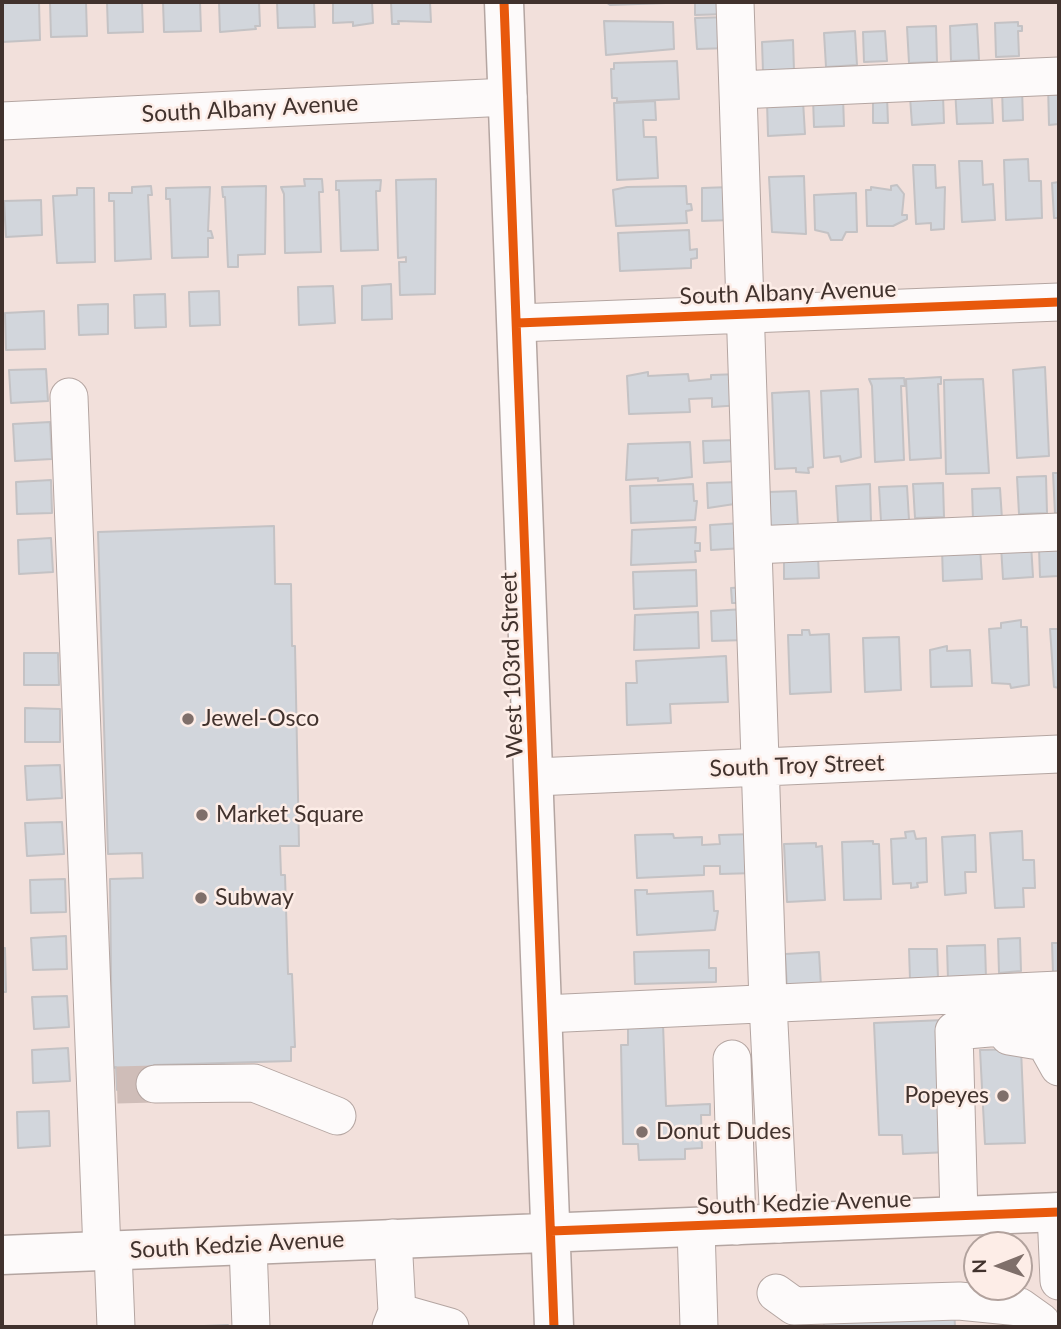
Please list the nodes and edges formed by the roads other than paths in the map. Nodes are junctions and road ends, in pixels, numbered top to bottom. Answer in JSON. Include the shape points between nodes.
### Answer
{"nodes":[{"id":1,"x":504,"y":2,"type":"edge"},
{"id":2,"x":735,"y":2,"type":"edge"},
{"id":3,"x":1059,"y":76,"type":"edge"},
{"id":4,"x":738,"y":90,"type":"junction"},
{"id":5,"x":508,"y":97,"type":"junction"},
{"id":6,"x":17,"y":121,"type":"edge"},
{"id":7,"x":1059,"y":302,"type":"edge"},
{"id":8,"x":745,"y":314,"type":"junction"},
{"id":9,"x":517,"y":323,"type":"junction"},
{"id":10,"x":69,"y":397,"type":"dead end"},
{"id":11,"x":1059,"y":532,"type":"edge"},
{"id":12,"x":753,"y":545,"type":"junction"},
{"id":13,"x":1059,"y":754,"type":"edge"},
{"id":14,"x":760,"y":767,"type":"junction"},
{"id":15,"x":535,"y":777,"type":"junction"},
{"id":16,"x":1059,"y":990,"type":"edge"},
{"id":17,"x":768,"y":1003,"type":"junction"},
{"id":18,"x":544,"y":1014,"type":"junction"},
{"id":19,"x":1059,"y":1029,"type":"edge"},
{"id":20,"x":955,"y":1052,"type":"junction"},
{"id":21,"x":732,"y":1059,"type":"dead end"},
{"id":22,"x":1059,"y":1067,"type":"edge"},
{"id":23,"x":155,"y":1084,"type":"tunnel mouth"},
{"id":24,"x":337,"y":1116,"type":"dead end"},
{"id":25,"x":1058,"y":1212,"type":"edge"},
{"id":26,"x":958,"y":1216,"type":"junction"},
{"id":27,"x":779,"y":1224,"type":"junction"},
{"id":28,"x":737,"y":1226,"type":"junction"},
{"id":29,"x":696,"y":1227,"type":"junction"},
{"id":30,"x":551,"y":1231,"type":"junction"},
{"id":31,"x":393,"y":1238,"type":"junction"},
{"id":32,"x":248,"y":1245,"type":"junction"},
{"id":33,"x":107,"y":1251,"type":"junction"},
{"id":34,"x":2,"y":1255,"type":"edge"},
{"id":35,"x":1059,"y":1281,"type":"edge"},
{"id":36,"x":776,"y":1293,"type":"dead end"},
{"id":37,"x":976,"y":1303,"type":"junction"},
{"id":38,"x":394,"y":1319,"type":"edge"},
{"id":39,"x":116,"y":1327,"type":"edge"},
{"id":40,"x":251,"y":1327,"type":"edge"},
{"id":41,"x":450,"y":1327,"type":"edge"},
{"id":42,"x":554,"y":1327,"type":"edge"},
{"id":43,"x":699,"y":1327,"type":"edge"},
{"id":44,"x":1006,"y":1327,"type":"edge"},
{"id":45,"x":1043,"y":1327,"type":"edge"}],
"edges":[{"from":1,"to":5,"type":"main road","name":"West 103rd Street"},
{"from":2,"to":4,"type":"street"},
{"from":3,"to":4,"type":"street"},
{"from":4,"to":8,"type":"street"},
{"from":5,"to":6,"type":"street","name":"South Albany Avenue"},
{"from":5,"to":9,"type":"main road","name":"West 103rd Street"},
{"from":7,"to":8,"type":"street","name":"South Albany Avenue"},
{"from":8,"to":9,"type":"street","name":"South Albany Avenue"},
{"from":8,"to":12,"type":"street"},
{"from":9,"to":15,"type":"main road","name":"West 103rd Street"},
{"from":10,"to":33,"type":"street","via":[[107,1085]]},
{"from":11,"to":12,"type":"street"},
{"from":12,"to":14,"type":"street"},
{"from":13,"to":14,"type":"street","name":"South Troy Street"},
{"from":14,"to":15,"type":"street","name":"South Troy Street"},
{"from":14,"to":17,"type":"street"},
{"from":15,"to":18,"type":"main road","name":"West 103rd Street"},
{"from":16,"to":17,"type":"street"},
{"from":17,"to":18,"type":"street"},
{"from":17,"to":27,"type":"street"},
{"from":18,"to":30,"type":"main road","name":"West 103rd Street"},
{"from":19,"to":20,"type":"street","via":[[1048,1023],[954,1031]]},
{"from":20,"to":22,"type":"street","via":[[993,1035],[1025,1037],[1045,1042]]},
{"from":20,"to":26,"type":"street"},
{"from":21,"to":28,"type":"street"},
{"from":23,"to":24,"type":"street","via":[[254,1083]]},
{"from":25,"to":26,"type":"main road","name":"South Kedzie Avenue"},
{"from":25,"to":35,"type":"street"},
{"from":26,"to":27,"type":"main road","name":"South Kedzie Avenue"},
{"from":27,"to":28,"type":"main road","name":"South Kedzie Avenue"},
{"from":28,"to":29,"type":"main road","name":"South Kedzie Avenue"},
{"from":29,"to":30,"type":"main road","name":"South Kedzie Avenue"},
{"from":29,"to":43,"type":"street"},
{"from":30,"to":31,"type":"main road","name":"South Kedzie Avenue"},
{"from":30,"to":42,"type":"main road","name":"West 103rd Street"},
{"from":31,"to":32,"type":"main road","name":"South Kedzie Avenue"},
{"from":31,"to":38,"type":"street"},
{"from":32,"to":33,"type":"main road","name":"South Kedzie Avenue"},
{"from":32,"to":40,"type":"street"},
{"from":33,"to":34,"type":"main road","name":"South Kedzie Avenue"},
{"from":33,"to":39,"type":"street"},
{"from":36,"to":37,"type":"street","via":[[794,1306]]},
{"from":37,"to":44,"type":"street"},
{"from":37,"to":45,"type":"street","via":[[1020,1307]]},
{"from":38,"to":41,"type":"street"}]}
